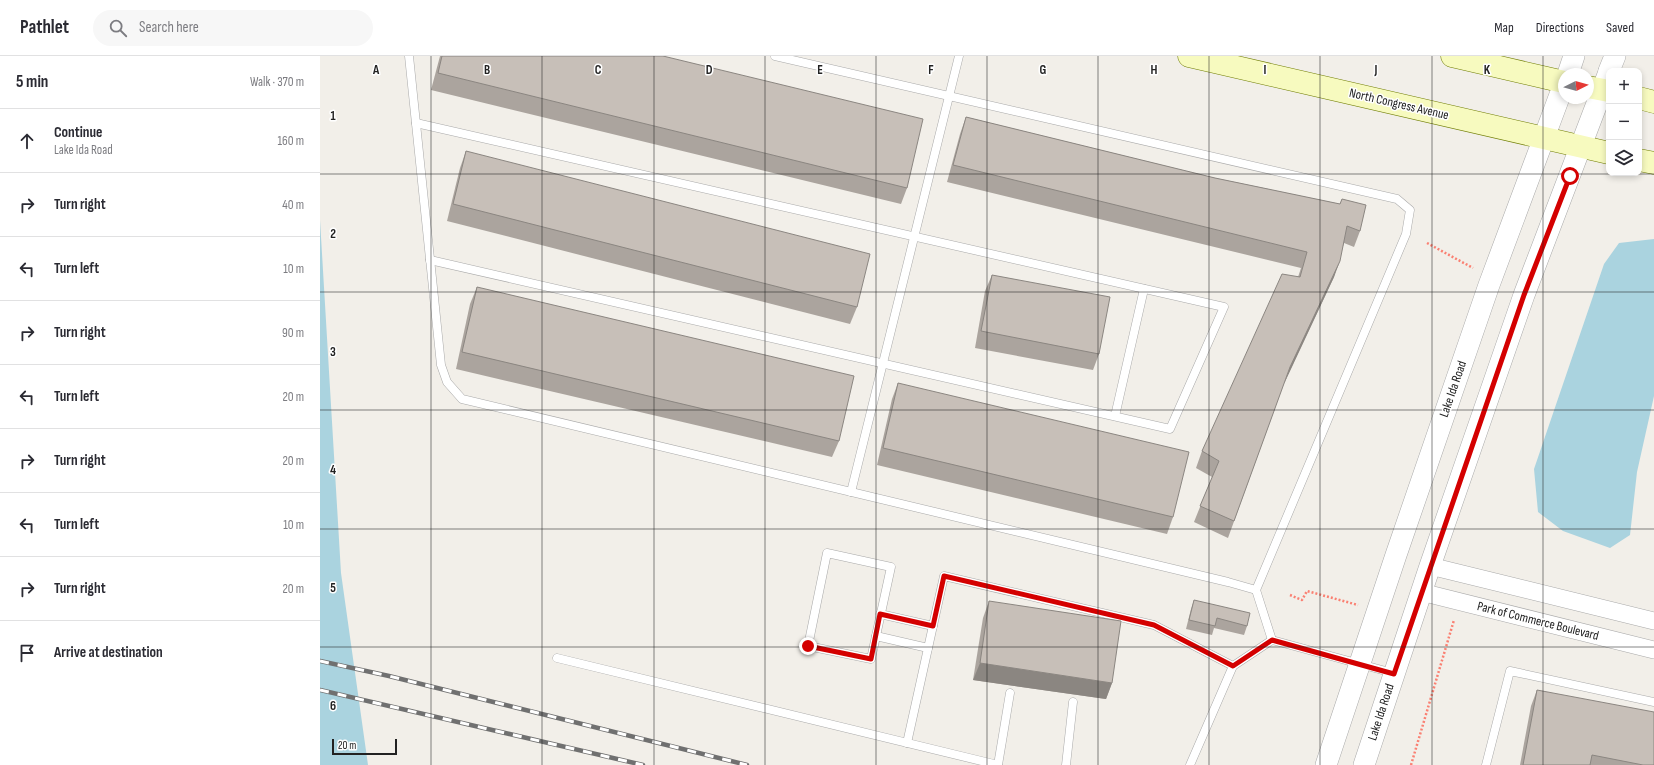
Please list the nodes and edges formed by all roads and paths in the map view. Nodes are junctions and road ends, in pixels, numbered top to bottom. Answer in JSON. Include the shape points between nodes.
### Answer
{"nodes":[{"id":1,"x":409,"y":56,"type":"edge"},
{"id":2,"x":775,"y":56,"type":"edge"},
{"id":3,"x":959,"y":56,"type":"edge"},
{"id":4,"x":1189,"y":56,"type":"edge"},
{"id":5,"x":1452,"y":56,"type":"edge"},
{"id":6,"x":1574,"y":56,"type":"edge"},
{"id":7,"x":1615,"y":56,"type":"edge"},
{"id":8,"x":1570,"y":68,"type":"edge"},
{"id":9,"x":1558,"y":82,"type":"edge"},
{"id":10,"x":1603,"y":82,"type":"edge"},
{"id":11,"x":949,"y":96,"type":"junction"},
{"id":12,"x":1642,"y":99,"type":"edge"},
{"id":13,"x":1558,"y":100,"type":"edge"},
{"id":14,"x":1654,"y":102,"type":"edge"},
{"id":15,"x":416,"y":123,"type":"junction"},
{"id":16,"x":1544,"y":138,"type":"junction"},
{"id":17,"x":1581,"y":146,"type":"junction"},
{"id":18,"x":1606,"y":152,"type":"edge"},
{"id":19,"x":1642,"y":161,"type":"edge"},
{"id":20,"x":1654,"y":163,"type":"edge"},
{"id":21,"x":914,"y":237,"type":"junction"},
{"id":22,"x":1427,"y":243,"type":"dead end"},
{"id":23,"x":430,"y":260,"type":"junction"},
{"id":24,"x":1476,"y":269,"type":"dead end"},
{"id":25,"x":1144,"y":289,"type":"junction"},
{"id":26,"x":883,"y":364,"type":"junction"},
{"id":27,"x":1115,"y":416,"type":"junction"},
{"id":28,"x":851,"y":492,"type":"junction"},
{"id":29,"x":1430,"y":566,"type":"junction"},
{"id":30,"x":1256,"y":590,"type":"junction"},
{"id":31,"x":1421,"y":592,"type":"junction"},
{"id":32,"x":1290,"y":595,"type":"dead end"},
{"id":33,"x":1459,"y":602,"type":"junction"},
{"id":34,"x":1359,"y":605,"type":"dead end"},
{"id":35,"x":880,"y":614,"type":"junction"},
{"id":36,"x":1654,"y":621,"type":"edge"},
{"id":37,"x":933,"y":626,"type":"junction"},
{"id":38,"x":876,"y":636,"type":"junction"},
{"id":39,"x":1272,"y":640,"type":"junction"},
{"id":40,"x":928,"y":648,"type":"junction"},
{"id":41,"x":1654,"y":650,"type":"edge"},
{"id":42,"x":557,"y":658,"type":"dead end"},
{"id":43,"x":1359,"y":664,"type":"junction"},
{"id":44,"x":1233,"y":666,"type":"junction"},
{"id":45,"x":1394,"y":674,"type":"junction"},
{"id":46,"x":1010,"y":693,"type":"dead end"},
{"id":47,"x":1073,"y":702,"type":"dead end"},
{"id":48,"x":1654,"y":702,"type":"edge"},
{"id":49,"x":907,"y":742,"type":"junction"},
{"id":50,"x":998,"y":765,"type":"edge"},
{"id":51,"x":1066,"y":765,"type":"edge"},
{"id":52,"x":1190,"y":765,"type":"edge"},
{"id":53,"x":1326,"y":765,"type":"edge"},
{"id":54,"x":1364,"y":765,"type":"edge"},
{"id":55,"x":1411,"y":765,"type":"edge"},
{"id":56,"x":1486,"y":765,"type":"edge"}],
"edges":[{"from":1,"to":15,"type":"lane"},
{"from":2,"to":11,"type":"lane"},
{"from":3,"to":11,"type":"lane"},
{"from":4,"to":16,"type":"main road","name":"North Congress Avenue"},
{"from":5,"to":9,"type":"main road"},
{"from":6,"to":8,"type":"street"},
{"from":7,"to":10,"type":"street","name":"Lake Ida Road"},
{"from":10,"to":17,"type":"street","name":"Lake Ida Road"},
{"from":11,"to":21,"type":"lane"},
{"from":11,"to":30,"type":"lane","via":[[1397,199],[1410,210],[1406,234]]},
{"from":12,"to":14,"type":"main road"},
{"from":13,"to":16,"type":"street","name":"Lake Ida Road"},
{"from":15,"to":21,"type":"lane"},
{"from":15,"to":23,"type":"lane"},
{"from":16,"to":17,"type":"main road","name":"North Congress Avenue"},
{"from":16,"to":43,"type":"street","name":"Lake Ida Road","via":[[1489,285]]},
{"from":17,"to":18,"type":"main road","name":"North Congress Avenue"},
{"from":17,"to":29,"type":"street","name":"Lake Ida Road","via":[[1522,303]]},
{"from":19,"to":20,"type":"main road"},
{"from":21,"to":25,"type":"lane"},
{"from":21,"to":26,"type":"lane"},
{"from":22,"to":24,"type":"path"},
{"from":23,"to":26,"type":"lane"},
{"from":23,"to":28,"type":"lane","via":[[441,365],[447,382],[462,399]]},
{"from":25,"to":27,"type":"lane"},
{"from":25,"to":27,"type":"lane","via":[[1224,307],[1170,429]]},
{"from":26,"to":27,"type":"lane"},
{"from":26,"to":28,"type":"lane"},
{"from":28,"to":30,"type":"lane"},
{"from":29,"to":31,"type":"street","name":"Lake Ida Road"},
{"from":29,"to":36,"type":"street","name":"Park of Commerce Boulevard"},
{"from":30,"to":39,"type":"lane"},
{"from":31,"to":33,"type":"street","name":"Park of Commerce Boulevard"},
{"from":31,"to":45,"type":"street","name":"Lake Ida Road"},
{"from":32,"to":34,"type":"path","via":[[1302,600],[1307,591]]},
{"from":33,"to":41,"type":"street","name":"Park of Commerce Boulevard"},
{"from":33,"to":55,"type":"path"},
{"from":35,"to":37,"type":"lane"},
{"from":35,"to":38,"type":"lane"},
{"from":35,"to":38,"type":"lane","via":[[890,566],[828,553],[808,646],[871,659]]},
{"from":37,"to":40,"type":"lane"},
{"from":37,"to":44,"type":"lane","via":[[944,576],[1154,625]]},
{"from":38,"to":40,"type":"lane"},
{"from":39,"to":43,"type":"lane"},
{"from":39,"to":44,"type":"lane"},
{"from":40,"to":49,"type":"lane"},
{"from":42,"to":49,"type":"lane"},
{"from":43,"to":45,"type":"lane"},
{"from":43,"to":53,"type":"street","name":"Lake Ida Road"},
{"from":44,"to":52,"type":"lane"},
{"from":45,"to":54,"type":"street","name":"Lake Ida Road"},
{"from":46,"to":50,"type":"lane"},
{"from":47,"to":51,"type":"lane"},
{"from":48,"to":56,"type":"lane","via":[[1510,671]]},
{"from":49,"to":50,"type":"lane"}]}
